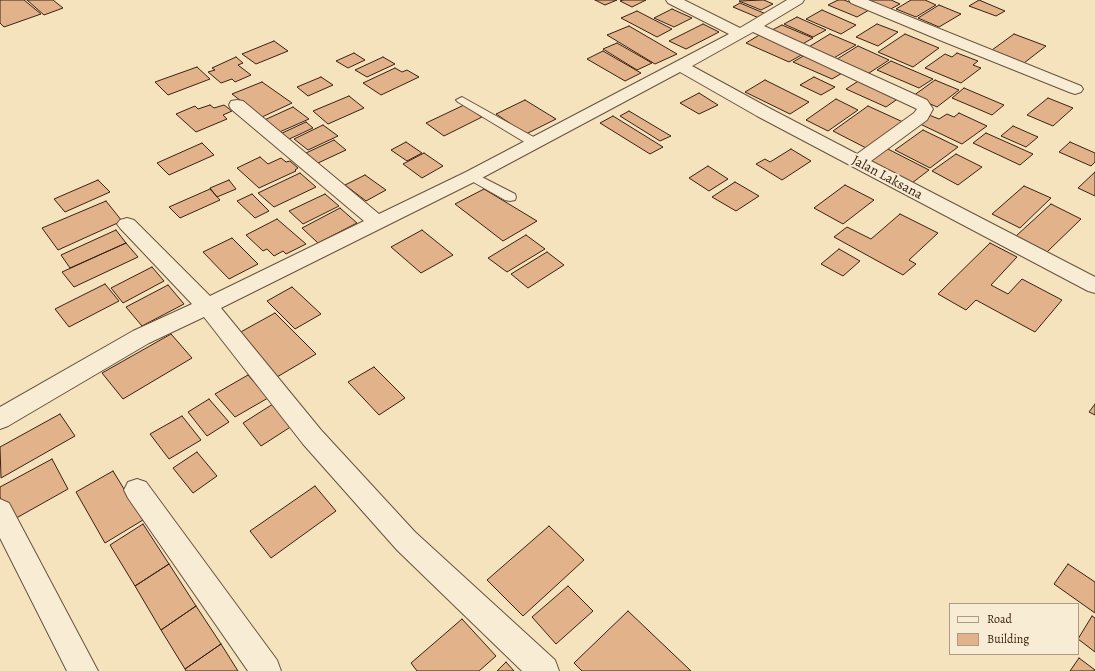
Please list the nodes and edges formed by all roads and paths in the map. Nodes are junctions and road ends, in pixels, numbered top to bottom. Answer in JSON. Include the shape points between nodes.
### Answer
{"nodes":[{"id":1,"x":673,"y":0,"type":"edge"},
{"id":2,"x":797,"y":0,"type":"edge"},
{"id":3,"x":856,"y":0,"type":"edge"},
{"id":4,"x":746,"y":30,"type":"junction"},
{"id":5,"x":681,"y":66,"type":"junction"},
{"id":6,"x":1075,"y":89,"type":"dead end"},
{"id":7,"x":462,"y":100,"type":"dead end"},
{"id":8,"x":237,"y":105,"type":"dead end"},
{"id":9,"x":535,"y":143,"type":"junction"},
{"id":10,"x":858,"y":162,"type":"junction"},
{"id":11,"x":472,"y":176,"type":"junction"},
{"id":12,"x":510,"y":197,"type":"dead end"},
{"id":13,"x":378,"y":222,"type":"junction"},
{"id":14,"x":127,"y":224,"type":"dead end"},
{"id":15,"x":1095,"y":286,"type":"edge"},
{"id":16,"x":207,"y":306,"type":"junction"},
{"id":17,"x":0,"y":419,"type":"edge"},
{"id":18,"x":137,"y":490,"type":"dead end"},
{"id":19,"x":0,"y":511,"type":"edge"},
{"id":20,"x":83,"y":671,"type":"edge"},
{"id":21,"x":266,"y":671,"type":"edge"},
{"id":22,"x":544,"y":671,"type":"edge"}],
"edges":[{"from":1,"to":4,"type":"street"},
{"from":2,"to":4,"type":"street"},
{"from":3,"to":6,"type":"street"},
{"from":4,"to":5,"type":"street"},
{"from":4,"to":10,"type":"street","via":[[923,106],[925,109],[921,116]]},
{"from":5,"to":9,"type":"street"},
{"from":5,"to":10,"type":"street","name":"Jalan Laksana"},
{"from":7,"to":9,"type":"lane"},
{"from":8,"to":13,"type":"street"},
{"from":9,"to":11,"type":"street"},
{"from":10,"to":15,"type":"street","name":"Jalan Laksana"},
{"from":11,"to":12,"type":"lane"},
{"from":11,"to":13,"type":"street"},
{"from":13,"to":16,"type":"street"},
{"from":14,"to":16,"type":"street"},
{"from":16,"to":17,"type":"street","via":[[141,337]]},
{"from":16,"to":22,"type":"street","via":[[312,437],[406,541]]},
{"from":18,"to":21,"type":"street"},
{"from":19,"to":20,"type":"street"}]}
